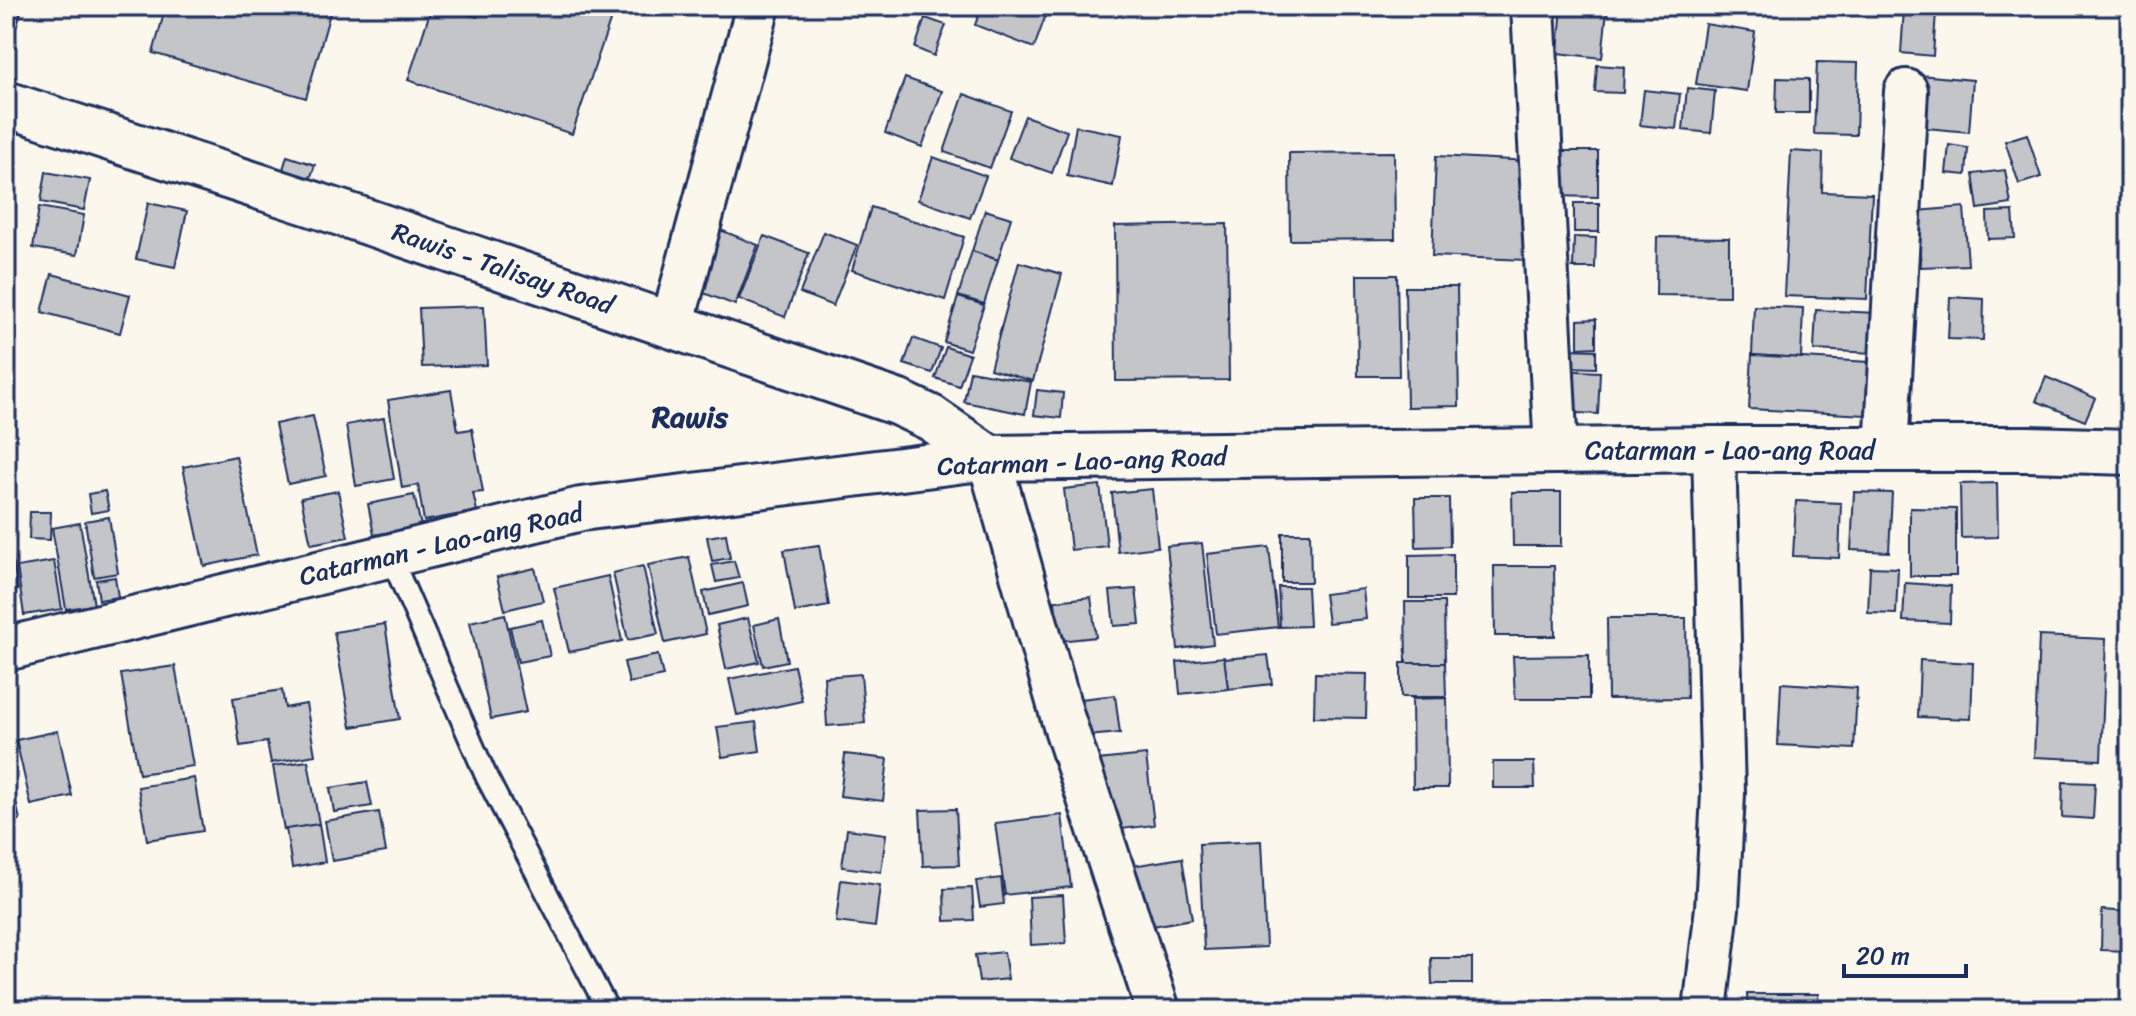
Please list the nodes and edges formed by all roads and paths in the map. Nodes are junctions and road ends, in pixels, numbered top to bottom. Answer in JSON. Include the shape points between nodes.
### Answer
{"nodes":[{"id":1,"x":758,"y":6,"type":"edge"},
{"id":2,"x":1533,"y":6,"type":"edge"},
{"id":3,"x":1906,"y":91,"type":"dead end"},
{"id":4,"x":6,"y":104,"type":"edge"},
{"id":5,"x":672,"y":325,"type":"junction"},
{"id":6,"x":1714,"y":449,"type":"junction"},
{"id":7,"x":1886,"y":450,"type":"junction"},
{"id":8,"x":1556,"y":452,"type":"junction"},
{"id":9,"x":2130,"y":452,"type":"edge"},
{"id":10,"x":989,"y":458,"type":"junction"},
{"id":11,"x":390,"y":555,"type":"junction"},
{"id":12,"x":6,"y":649,"type":"edge"},
{"id":13,"x":608,"y":1010,"type":"edge"},
{"id":14,"x":1158,"y":1010,"type":"edge"},
{"id":15,"x":1705,"y":1010,"type":"edge"}],
"edges":[{"from":1,"to":5,"type":"street"},
{"from":2,"to":8,"type":"street"},
{"from":3,"to":7,"type":"street"},
{"from":4,"to":5,"type":"main road","name":"Rawis - Talisay Road"},
{"from":5,"to":10,"type":"main road","name":"Rawis - Talisay Road","via":[[899,403]]},
{"from":6,"to":7,"type":"main road","name":"Catarman - Lao-ang Road"},
{"from":6,"to":8,"type":"main road","name":"Catarman - Lao-ang Road"},
{"from":6,"to":15,"type":"street","via":[[1723,794]]},
{"from":7,"to":9,"type":"main road","name":"Catarman - Lao-ang Road"},
{"from":8,"to":10,"type":"main road","name":"Catarman - Lao-ang Road"},
{"from":10,"to":11,"type":"street","name":"Catarman - Lao-ang Road","via":[[581,509]]},
{"from":10,"to":14,"type":"street","via":[[1063,719]]},
{"from":11,"to":12,"type":"street","name":"Catarman - Lao-ang Road"},
{"from":11,"to":13,"type":"lane","via":[[487,778]]}]}
